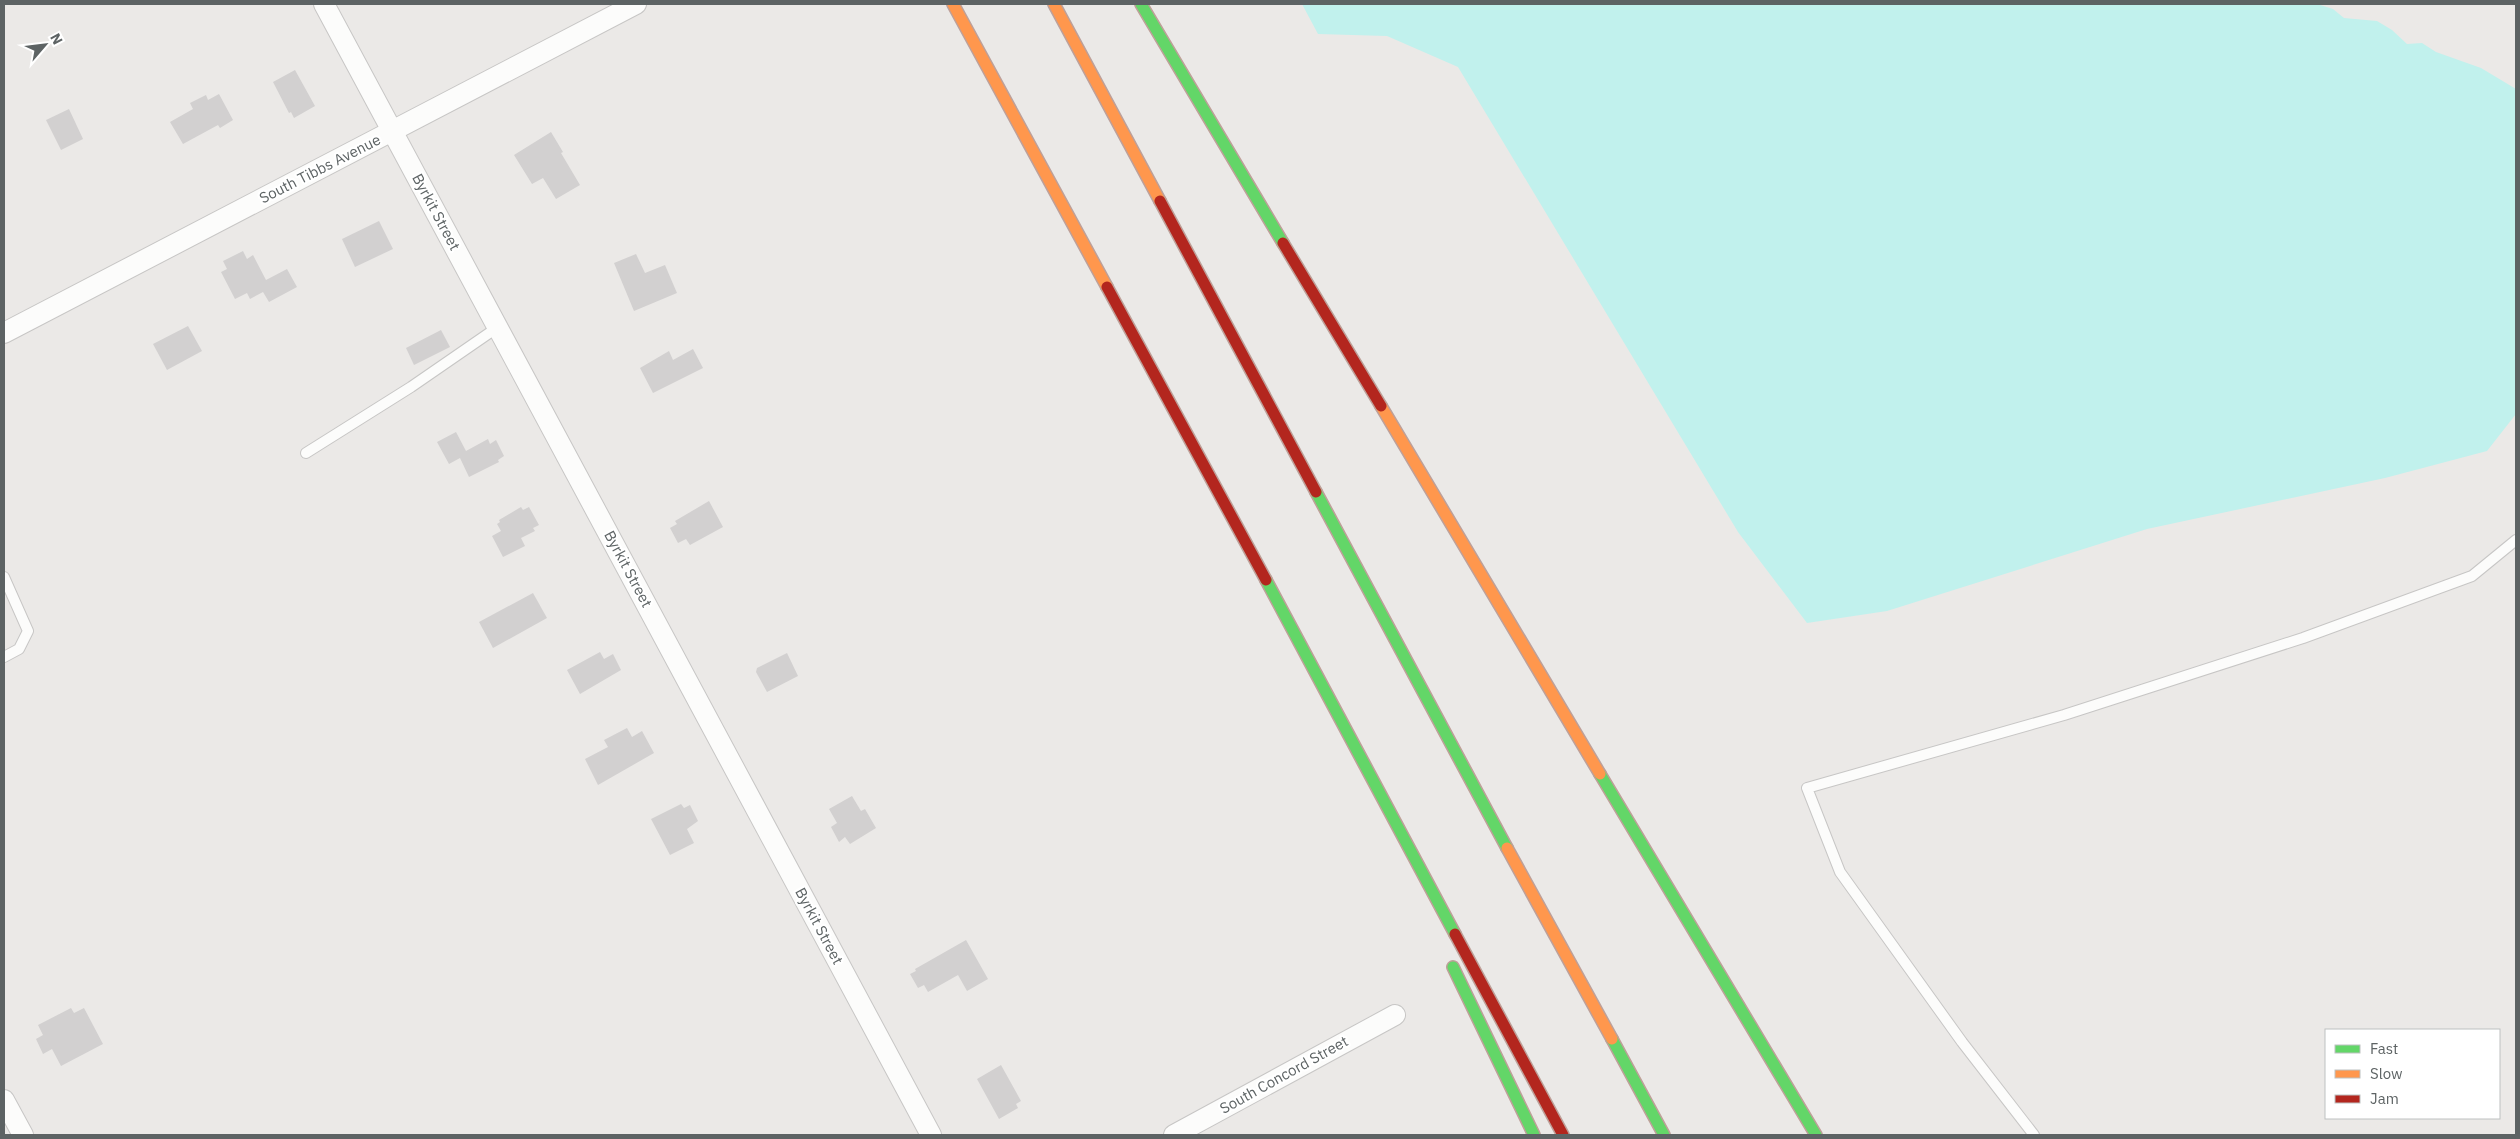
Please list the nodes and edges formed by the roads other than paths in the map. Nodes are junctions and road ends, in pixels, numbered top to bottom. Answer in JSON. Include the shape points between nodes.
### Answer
{"nodes":[{"id":1,"x":324,"y":4,"type":"edge"},
{"id":2,"x":636,"y":4,"type":"edge"},
{"id":3,"x":953,"y":4,"type":"edge"},
{"id":4,"x":1054,"y":4,"type":"edge"},
{"id":5,"x":1141,"y":4,"type":"edge"},
{"id":6,"x":393,"y":131,"type":"junction"},
{"id":7,"x":498,"y":327,"type":"junction"},
{"id":8,"x":4,"y":333,"type":"edge"},
{"id":9,"x":306,"y":453,"type":"dead end"},
{"id":10,"x":2516,"y":540,"type":"edge"},
{"id":11,"x":4,"y":577,"type":"edge"},
{"id":12,"x":1284,"y":614,"type":"junction"},
{"id":13,"x":4,"y":657,"type":"edge"},
{"id":14,"x":1405,"y":865,"type":"dead end"},
{"id":15,"x":1448,"y":955,"type":"dead end"},
{"id":16,"x":1395,"y":1015,"type":"dead end"},
{"id":17,"x":1604,"y":1026,"type":"junction"},
{"id":18,"x":4,"y":1100,"type":"edge"},
{"id":19,"x":23,"y":1135,"type":"edge"},
{"id":20,"x":931,"y":1135,"type":"edge"},
{"id":21,"x":1174,"y":1135,"type":"edge"},
{"id":22,"x":1534,"y":1135,"type":"edge"},
{"id":23,"x":1563,"y":1135,"type":"edge"},
{"id":24,"x":1664,"y":1135,"type":"edge"},
{"id":25,"x":1672,"y":1135,"type":"edge"},
{"id":26,"x":1816,"y":1135,"type":"edge"},
{"id":27,"x":2034,"y":1135,"type":"edge"}],
"edges":[{"from":1,"to":6,"type":"street","name":"Byrkit Street"},
{"from":2,"to":6,"type":"street","name":"South Tibbs Avenue"},
{"from":3,"to":12,"type":"highway"},
{"from":4,"to":17,"type":"highway"},
{"from":5,"to":26,"type":"highway"},
{"from":6,"to":7,"type":"street","name":"Byrkit Street"},
{"from":6,"to":8,"type":"street","name":"South Tibbs Avenue"},
{"from":7,"to":9,"type":"lane"},
{"from":7,"to":20,"type":"street","name":"Byrkit Street"},
{"from":10,"to":27,"type":"lane","via":[[2472,576],[2303,638],[2064,714],[1807,788],[1840,872],[1962,1042]]},
{"from":11,"to":13,"type":"lane","via":[[28,631],[19,649]]},
{"from":12,"to":14,"type":"highway"},
{"from":12,"to":23,"type":"highway"},
{"from":15,"to":22,"type":"highway"},
{"from":16,"to":21,"type":"street","name":"South Concord Street"},
{"from":17,"to":24,"type":"highway"},
{"from":17,"to":25,"type":"highway"},
{"from":18,"to":19,"type":"street"}]}
